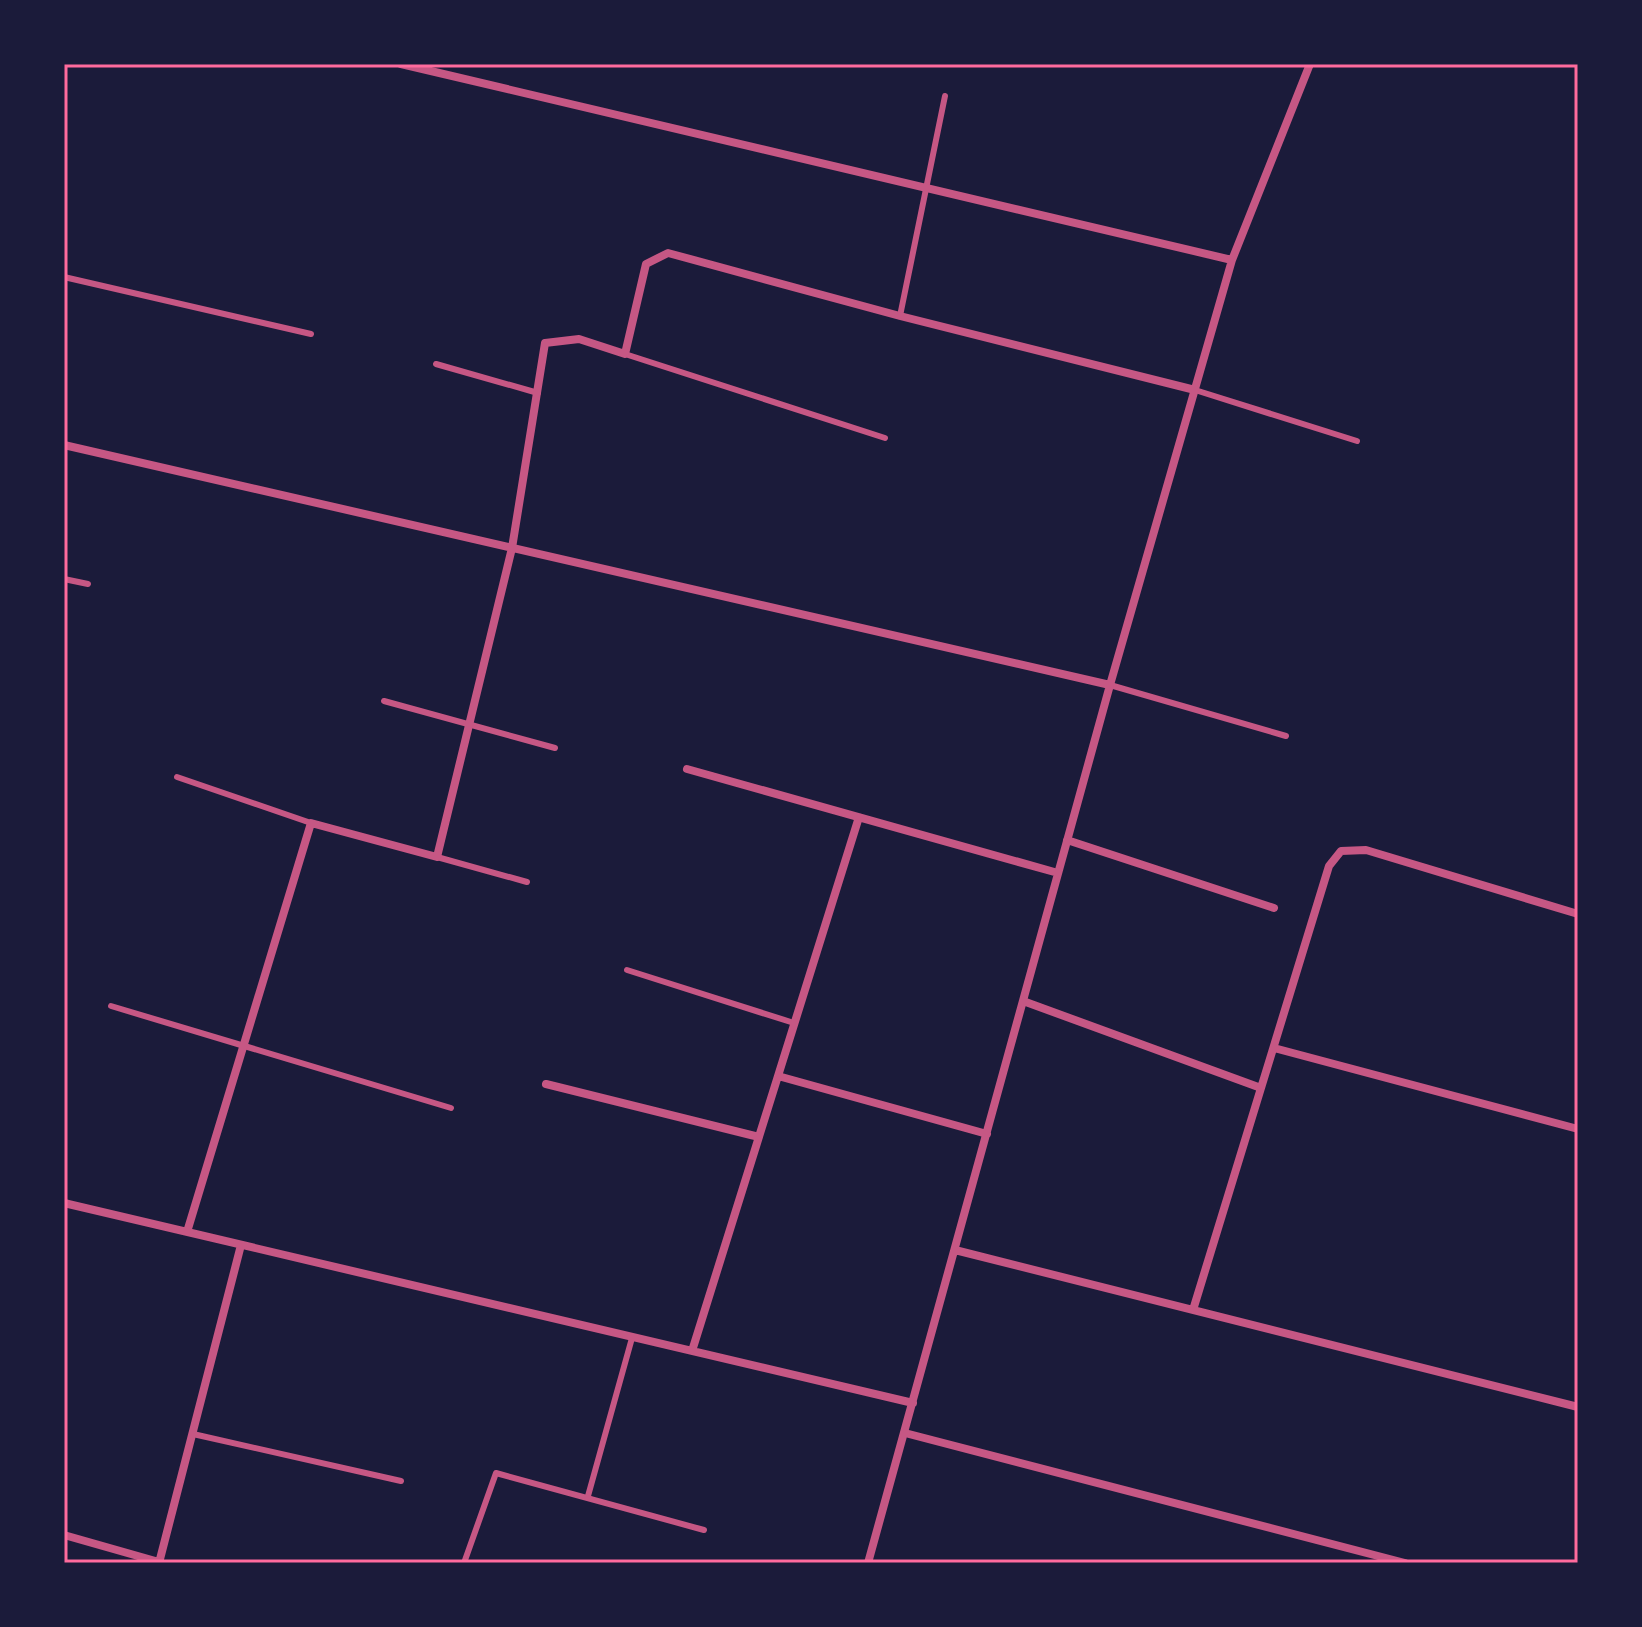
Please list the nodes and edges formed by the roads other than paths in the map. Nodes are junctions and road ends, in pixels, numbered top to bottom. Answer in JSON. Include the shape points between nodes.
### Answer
{"nodes":[{"id":1,"x":401,"y":64,"type":"edge"},
{"id":2,"x":1310,"y":64,"type":"edge"},
{"id":3,"x":945,"y":96,"type":"dead end"},
{"id":4,"x":928,"y":188,"type":"junction"},
{"id":5,"x":1232,"y":260,"type":"junction"},
{"id":6,"x":64,"y":277,"type":"edge"},
{"id":7,"x":900,"y":316,"type":"junction"},
{"id":8,"x":311,"y":334,"type":"dead end"},
{"id":9,"x":625,"y":354,"type":"junction"},
{"id":10,"x":436,"y":364,"type":"dead end"},
{"id":11,"x":1195,"y":390,"type":"junction"},
{"id":12,"x":538,"y":393,"type":"junction"},
{"id":13,"x":885,"y":438,"type":"dead end"},
{"id":14,"x":1357,"y":441,"type":"dead end"},
{"id":15,"x":64,"y":445,"type":"edge"},
{"id":16,"x":512,"y":548,"type":"junction"},
{"id":17,"x":64,"y":579,"type":"edge"},
{"id":18,"x":88,"y":584,"type":"dead end"},
{"id":19,"x":1110,"y":685,"type":"junction"},
{"id":20,"x":384,"y":701,"type":"dead end"},
{"id":21,"x":469,"y":726,"type":"junction"},
{"id":22,"x":1286,"y":736,"type":"dead end"},
{"id":23,"x":555,"y":748,"type":"dead end"},
{"id":24,"x":687,"y":769,"type":"dead end"},
{"id":25,"x":177,"y":777,"type":"dead end"},
{"id":26,"x":859,"y":817,"type":"junction"},
{"id":27,"x":311,"y":823,"type":"junction"},
{"id":28,"x":1067,"y":840,"type":"junction"},
{"id":29,"x":437,"y":857,"type":"junction"},
{"id":30,"x":1058,"y":873,"type":"junction"},
{"id":31,"x":527,"y":882,"type":"dead end"},
{"id":32,"x":1274,"y":908,"type":"dead end"},
{"id":33,"x":1578,"y":914,"type":"edge"},
{"id":34,"x":627,"y":970,"type":"dead end"},
{"id":35,"x":1023,"y":1001,"type":"junction"},
{"id":36,"x":111,"y":1006,"type":"dead end"},
{"id":37,"x":794,"y":1023,"type":"junction"},
{"id":38,"x":243,"y":1048,"type":"junction"},
{"id":39,"x":1274,"y":1048,"type":"junction"},
{"id":40,"x":778,"y":1076,"type":"junction"},
{"id":41,"x":546,"y":1084,"type":"dead end"},
{"id":42,"x":1261,"y":1088,"type":"junction"},
{"id":43,"x":451,"y":1108,"type":"dead end"},
{"id":44,"x":1578,"y":1129,"type":"edge"},
{"id":45,"x":987,"y":1134,"type":"junction"},
{"id":46,"x":759,"y":1137,"type":"junction"},
{"id":47,"x":64,"y":1203,"type":"edge"},
{"id":48,"x":187,"y":1232,"type":"junction"},
{"id":49,"x":241,"y":1245,"type":"junction"},
{"id":50,"x":955,"y":1250,"type":"junction"},
{"id":51,"x":1193,"y":1310,"type":"junction"},
{"id":52,"x":632,"y":1338,"type":"junction"},
{"id":53,"x":692,"y":1351,"type":"junction"},
{"id":54,"x":913,"y":1403,"type":"junction"},
{"id":55,"x":1578,"y":1407,"type":"edge"},
{"id":56,"x":905,"y":1433,"type":"junction"},
{"id":57,"x":193,"y":1434,"type":"junction"},
{"id":58,"x":401,"y":1481,"type":"dead end"},
{"id":59,"x":588,"y":1496,"type":"junction"},
{"id":60,"x":704,"y":1530,"type":"dead end"},
{"id":61,"x":64,"y":1535,"type":"edge"},
{"id":62,"x":1371,"y":1559,"type":"edge"},
{"id":63,"x":159,"y":1562,"type":"edge"},
{"id":64,"x":464,"y":1563,"type":"edge"},
{"id":65,"x":868,"y":1563,"type":"edge"},
{"id":66,"x":1405,"y":1563,"type":"edge"}],
"edges":[{"from":1,"to":4,"type":"street"},
{"from":2,"to":5,"type":"street"},
{"from":3,"to":4,"type":"lane"},
{"from":4,"to":5,"type":"street"},
{"from":4,"to":7,"type":"lane"},
{"from":5,"to":11,"type":"street"},
{"from":6,"to":8,"type":"lane"},
{"from":7,"to":9,"type":"street","via":[[668,253],[646,264]]},
{"from":7,"to":11,"type":"street"},
{"from":9,"to":12,"type":"street","via":[[579,339],[545,343]]},
{"from":9,"to":13,"type":"lane"},
{"from":10,"to":12,"type":"lane"},
{"from":11,"to":14,"type":"lane"},
{"from":11,"to":19,"type":"street"},
{"from":12,"to":16,"type":"street"},
{"from":15,"to":16,"type":"street"},
{"from":16,"to":19,"type":"street"},
{"from":16,"to":21,"type":"street"},
{"from":17,"to":18,"type":"lane"},
{"from":19,"to":22,"type":"lane"},
{"from":19,"to":28,"type":"street"},
{"from":20,"to":21,"type":"lane"},
{"from":21,"to":23,"type":"lane"},
{"from":21,"to":29,"type":"street"},
{"from":24,"to":26,"type":"street"},
{"from":25,"to":27,"type":"lane"},
{"from":26,"to":30,"type":"street"},
{"from":26,"to":37,"type":"street"},
{"from":27,"to":29,"type":"street"},
{"from":27,"to":38,"type":"street"},
{"from":28,"to":30,"type":"street"},
{"from":28,"to":32,"type":"street"},
{"from":29,"to":31,"type":"lane"},
{"from":30,"to":35,"type":"street"},
{"from":33,"to":39,"type":"street","via":[[1366,850],[1341,851],[1329,866]]},
{"from":34,"to":37,"type":"lane"},
{"from":35,"to":42,"type":"street"},
{"from":35,"to":45,"type":"street"},
{"from":36,"to":38,"type":"lane"},
{"from":37,"to":40,"type":"street"},
{"from":38,"to":43,"type":"lane"},
{"from":38,"to":48,"type":"street"},
{"from":39,"to":42,"type":"street"},
{"from":39,"to":44,"type":"street"},
{"from":40,"to":45,"type":"street"},
{"from":40,"to":46,"type":"street"},
{"from":41,"to":46,"type":"street"},
{"from":42,"to":51,"type":"street"},
{"from":45,"to":50,"type":"street"},
{"from":46,"to":53,"type":"street"},
{"from":47,"to":48,"type":"street"},
{"from":48,"to":49,"type":"street"},
{"from":49,"to":52,"type":"street"},
{"from":49,"to":57,"type":"street"},
{"from":50,"to":51,"type":"street"},
{"from":50,"to":54,"type":"street"},
{"from":51,"to":55,"type":"street"},
{"from":52,"to":53,"type":"street"},
{"from":52,"to":59,"type":"lane"},
{"from":53,"to":54,"type":"street"},
{"from":54,"to":56,"type":"street"},
{"from":56,"to":62,"type":"street"},
{"from":56,"to":65,"type":"street"},
{"from":57,"to":58,"type":"lane"},
{"from":57,"to":63,"type":"street"},
{"from":59,"to":60,"type":"lane"},
{"from":59,"to":64,"type":"lane","via":[[496,1473]]},
{"from":61,"to":63,"type":"street"},
{"from":62,"to":66,"type":"street"}]}
